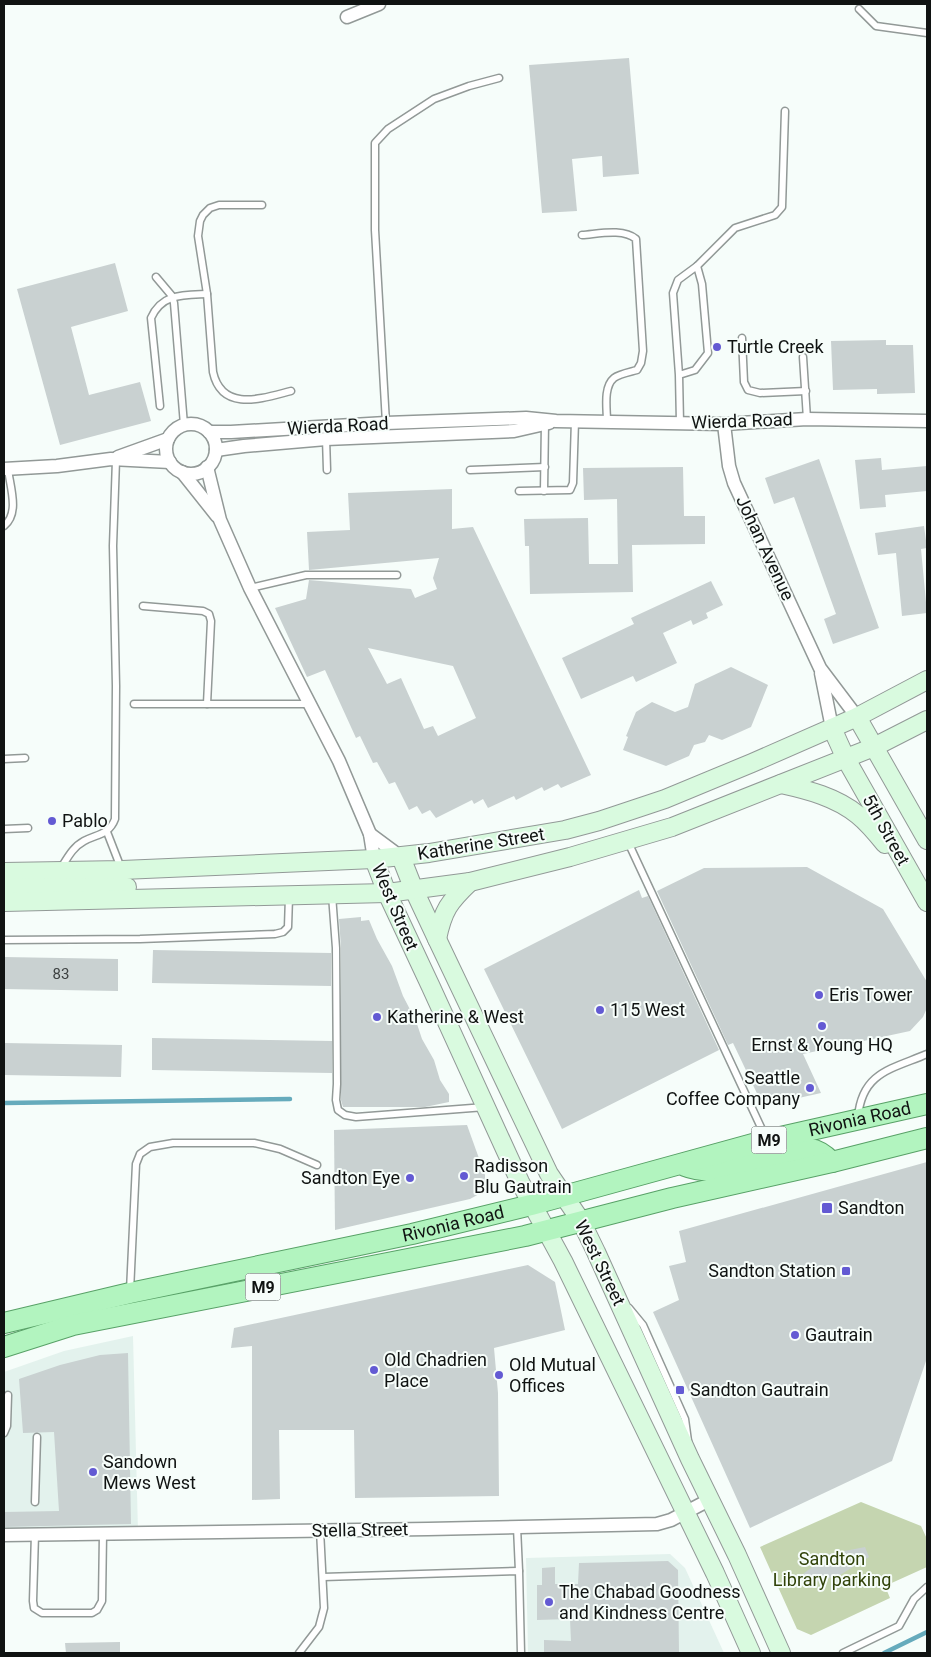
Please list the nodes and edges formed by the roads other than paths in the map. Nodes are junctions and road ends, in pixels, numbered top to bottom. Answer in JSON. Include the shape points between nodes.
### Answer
{"nodes":[{"id":1,"x":379,"y":4,"type":"edge"},
{"id":2,"x":859,"y":9,"type":"dead end"},
{"id":3,"x":347,"y":17,"type":"dead end"},
{"id":4,"x":927,"y":33,"type":"edge"},
{"id":5,"x":499,"y":78,"type":"dead end"},
{"id":6,"x":785,"y":111,"type":"dead end"},
{"id":7,"x":262,"y":205,"type":"dead end"},
{"id":8,"x":582,"y":235,"type":"dead end"},
{"id":9,"x":697,"y":266,"type":"junction"},
{"id":10,"x":156,"y":277,"type":"dead end"},
{"id":11,"x":207,"y":294,"type":"junction"},
{"id":12,"x":172,"y":296,"type":"junction"},
{"id":13,"x":742,"y":338,"type":"dead end"},
{"id":14,"x":803,"y":357,"type":"dead end"},
{"id":15,"x":679,"y":376,"type":"junction"},
{"id":16,"x":291,"y":391,"type":"dead end"},
{"id":17,"x":806,"y":391,"type":"junction"},
{"id":18,"x":160,"y":406,"type":"dead end"},
{"id":19,"x":927,"y":414,"type":"edge"},
{"id":20,"x":807,"y":419,"type":"junction"},
{"id":21,"x":575,"y":421,"type":"junction"},
{"id":22,"x":607,"y":421,"type":"junction"},
{"id":23,"x":921,"y":421,"type":"edge"},
{"id":24,"x":549,"y":422,"type":"junction"},
{"id":25,"x":386,"y":423,"type":"junction"},
{"id":26,"x":680,"y":423,"type":"junction"},
{"id":27,"x":724,"y":424,"type":"junction"},
{"id":28,"x":184,"y":425,"type":"junction"},
{"id":29,"x":459,"y":426,"type":"junction"},
{"id":30,"x":209,"y":432,"type":"junction"},
{"id":31,"x":326,"y":433,"type":"junction"},
{"id":32,"x":387,"y":437,"type":"junction"},
{"id":33,"x":168,"y":439,"type":"junction"},
{"id":34,"x":216,"y":450,"type":"junction"},
{"id":35,"x":113,"y":459,"type":"junction"},
{"id":36,"x":170,"y":462,"type":"junction"},
{"id":37,"x":207,"y":467,"type":"junction"},
{"id":38,"x":545,"y":467,"type":"junction"},
{"id":39,"x":6,"y":469,"type":"edge"},
{"id":40,"x":327,"y":470,"type":"dead end"},
{"id":41,"x":470,"y":470,"type":"dead end"},
{"id":42,"x":182,"y":472,"type":"junction"},
{"id":43,"x":519,"y":491,"type":"dead end"},
{"id":44,"x":544,"y":491,"type":"junction"},
{"id":45,"x":220,"y":520,"type":"junction"},
{"id":46,"x":4,"y":526,"type":"edge"},
{"id":47,"x":397,"y":574,"type":"dead end"},
{"id":48,"x":250,"y":588,"type":"junction"},
{"id":49,"x":142,"y":606,"type":"dead end"},
{"id":50,"x":820,"y":668,"type":"junction"},
{"id":51,"x":927,"y":680,"type":"edge"},
{"id":52,"x":134,"y":704,"type":"dead end"},
{"id":53,"x":207,"y":704,"type":"junction"},
{"id":54,"x":310,"y":704,"type":"junction"},
{"id":55,"x":856,"y":717,"type":"junction"},
{"id":56,"x":927,"y":720,"type":"edge"},
{"id":57,"x":832,"y":728,"type":"junction"},
{"id":58,"x":874,"y":747,"type":"junction"},
{"id":59,"x":25,"y":758,"type":"dead end"},
{"id":60,"x":846,"y":758,"type":"junction"},
{"id":61,"x":4,"y":759,"type":"edge"},
{"id":62,"x":781,"y":784,"type":"junction"},
{"id":63,"x":28,"y":828,"type":"dead end"},
{"id":64,"x":4,"y":829,"type":"edge"},
{"id":65,"x":107,"y":832,"type":"junction"},
{"id":66,"x":370,"y":834,"type":"junction"},
{"id":67,"x":927,"y":840,"type":"edge"},
{"id":68,"x":628,"y":841,"type":"junction"},
{"id":69,"x":401,"y":857,"type":"junction"},
{"id":70,"x":374,"y":859,"type":"junction"},
{"id":71,"x":122,"y":870,"type":"junction"},
{"id":72,"x":60,"y":871,"type":"junction"},
{"id":73,"x":4,"y":872,"type":"edge"},
{"id":74,"x":470,"y":882,"type":"junction"},
{"id":75,"x":916,"y":884,"type":"junction"},
{"id":76,"x":4,"y":888,"type":"edge"},
{"id":77,"x":414,"y":890,"type":"junction"},
{"id":78,"x":387,"y":894,"type":"junction"},
{"id":79,"x":332,"y":895,"type":"junction"},
{"id":80,"x":289,"y":896,"type":"junction"},
{"id":81,"x":4,"y":902,"type":"edge"},
{"id":82,"x":927,"y":902,"type":"edge"},
{"id":83,"x":436,"y":939,"type":"junction"},
{"id":84,"x":4,"y":940,"type":"edge"},
{"id":85,"x":927,"y":1054,"type":"edge"},
{"id":86,"x":927,"y":1104,"type":"edge"},
{"id":87,"x":486,"y":1107,"type":"junction"},
{"id":88,"x":858,"y":1118,"type":"junction"},
{"id":89,"x":927,"y":1138,"type":"edge"},
{"id":90,"x":767,"y":1140,"type":"junction"},
{"id":91,"x":832,"y":1162,"type":"junction"},
{"id":92,"x":681,"y":1164,"type":"junction"},
{"id":93,"x":317,"y":1165,"type":"dead end"},
{"id":94,"x":564,"y":1196,"type":"junction"},
{"id":95,"x":531,"y":1205,"type":"junction"},
{"id":96,"x":580,"y":1221,"type":"junction"},
{"id":97,"x":546,"y":1230,"type":"junction"},
{"id":98,"x":130,"y":1293,"type":"junction"},
{"id":99,"x":4,"y":1323,"type":"edge"},
{"id":100,"x":4,"y":1347,"type":"edge"},
{"id":101,"x":8,"y":1395,"type":"dead end"},
{"id":102,"x":4,"y":1433,"type":"edge"},
{"id":103,"x":37,"y":1437,"type":"dead end"},
{"id":104,"x":711,"y":1499,"type":"junction"},
{"id":105,"x":35,"y":1502,"type":"dead end"},
{"id":106,"x":684,"y":1513,"type":"junction"},
{"id":107,"x":517,"y":1527,"type":"junction"},
{"id":108,"x":320,"y":1530,"type":"junction"},
{"id":109,"x":36,"y":1534,"type":"junction"},
{"id":110,"x":103,"y":1534,"type":"junction"},
{"id":111,"x":4,"y":1535,"type":"edge"},
{"id":112,"x":519,"y":1571,"type":"junction"},
{"id":113,"x":323,"y":1577,"type":"junction"},
{"id":114,"x":927,"y":1586,"type":"edge"},
{"id":115,"x":298,"y":1653,"type":"edge"},
{"id":116,"x":521,"y":1653,"type":"edge"},
{"id":117,"x":750,"y":1653,"type":"edge"},
{"id":118,"x":782,"y":1653,"type":"edge"},
{"id":119,"x":843,"y":1653,"type":"edge"}],
"edges":[{"from":1,"to":3,"type":"street"},
{"from":2,"to":4,"type":"lane","via":[[876,26]]},
{"from":5,"to":25,"type":"lane","via":[[434,99],[388,129],[375,143],[375,238]]},
{"from":6,"to":9,"type":"lane","via":[[782,207],[775,215],[735,228]]},
{"from":7,"to":11,"type":"lane","via":[[219,205],[202,215],[198,236]]},
{"from":8,"to":22,"type":"lane","via":[[625,233],[636,239],[643,351],[637,370],[614,378],[610,385]]},
{"from":9,"to":15,"type":"lane","via":[[678,280],[673,293]]},
{"from":9,"to":15,"type":"lane","via":[[702,284],[708,353],[695,370]]},
{"from":10,"to":12,"type":"lane"},
{"from":11,"to":12,"type":"lane"},
{"from":11,"to":16,"type":"lane","via":[[213,372],[215,383],[221,390],[238,399],[253,401]]},
{"from":12,"to":18,"type":"lane","via":[[155,310],[151,318]]},
{"from":12,"to":28,"type":"lane"},
{"from":13,"to":17,"type":"lane","via":[[744,382],[748,390],[760,393]]},
{"from":14,"to":17,"type":"lane"},
{"from":15,"to":26,"type":"lane"},
{"from":17,"to":20,"type":"lane"},
{"from":19,"to":23,"type":"street"},
{"from":20,"to":23,"type":"street","name":"Wierda Road"},
{"from":20,"to":27,"type":"street","name":"Wierda Road"},
{"from":21,"to":22,"type":"street","name":"Wierda Road"},
{"from":21,"to":24,"type":"street","name":"Wierda Road"},
{"from":21,"to":44,"type":"lane","via":[[571,488],[567,491]]},
{"from":22,"to":26,"type":"street","name":"Wierda Road"},
{"from":24,"to":29,"type":"street","name":"Wierda Road","via":[[514,431]]},
{"from":24,"to":38,"type":"lane"},
{"from":25,"to":29,"type":"street","name":"Wierda Road"},
{"from":25,"to":31,"type":"street","name":"Wierda Road"},
{"from":25,"to":32,"type":"street"},
{"from":26,"to":27,"type":"street","name":"Wierda Road"},
{"from":27,"to":50,"type":"street","name":"Johan Avenue","via":[[734,483]]},
{"from":28,"to":30,"type":"street","via":[[202,426]]},
{"from":28,"to":33,"type":"street"},
{"from":29,"to":32,"type":"street","name":"Wierda Road"},
{"from":30,"to":31,"type":"street","name":"Wierda Road"},
{"from":30,"to":34,"type":"street"},
{"from":31,"to":32,"type":"street","name":"Wierda Road"},
{"from":31,"to":34,"type":"street","name":"Wierda Road"},
{"from":31,"to":40,"type":"lane"},
{"from":33,"to":35,"type":"street"},
{"from":33,"to":36,"type":"street"},
{"from":34,"to":37,"type":"street"},
{"from":35,"to":36,"type":"street"},
{"from":35,"to":39,"type":"street"},
{"from":35,"to":65,"type":"lane","via":[[116,806],[115,819]]},
{"from":36,"to":42,"type":"street"},
{"from":37,"to":42,"type":"street","via":[[193,473]]},
{"from":37,"to":45,"type":"street","name":"West Street"},
{"from":38,"to":41,"type":"lane"},
{"from":38,"to":44,"type":"lane"},
{"from":39,"to":46,"type":"lane","via":[[13,510],[12,517]]},
{"from":42,"to":45,"type":"street","name":"West Street"},
{"from":43,"to":44,"type":"lane"},
{"from":45,"to":48,"type":"street","name":"West Street"},
{"from":47,"to":48,"type":"lane","via":[[306,575]]},
{"from":48,"to":54,"type":"street","name":"West Street"},
{"from":49,"to":53,"type":"lane","via":[[203,610],[209,614]]},
{"from":50,"to":55,"type":"street","name":"Johan Avenue"},
{"from":50,"to":57,"type":"street","name":"Johan Avenue"},
{"from":51,"to":55,"type":"main road","name":"Katherine Street"},
{"from":52,"to":53,"type":"lane"},
{"from":53,"to":54,"type":"lane"},
{"from":54,"to":66,"type":"street","name":"West Street"},
{"from":55,"to":57,"type":"main road","name":"Katherine Street"},
{"from":55,"to":58,"type":"main road","name":"5th Street"},
{"from":56,"to":58,"type":"main road","name":"Katherine Street"},
{"from":57,"to":60,"type":"main road","name":"5th Street"},
{"from":57,"to":69,"type":"main road","name":"Katherine Street","via":[[664,800],[599,821],[565,830]]},
{"from":58,"to":60,"type":"main road","name":"Katherine Street"},
{"from":58,"to":67,"type":"main road","name":"5th Street"},
{"from":59,"to":61,"type":"lane"},
{"from":60,"to":62,"type":"main road","name":"Katherine Street"},
{"from":60,"to":75,"type":"main road","name":"5th Street"},
{"from":62,"to":68,"type":"main road","name":"Katherine Street"},
{"from":62,"to":75,"type":"main road","via":[[809,790],[858,814]]},
{"from":63,"to":64,"type":"lane"},
{"from":65,"to":71,"type":"lane"},
{"from":65,"to":72,"type":"lane","via":[[83,841],[72,850]]},
{"from":66,"to":69,"type":"street","name":"West Street"},
{"from":66,"to":70,"type":"street","name":"West Street"},
{"from":68,"to":74,"type":"main road","name":"Katherine Street"},
{"from":68,"to":90,"type":"lane"},
{"from":69,"to":70,"type":"main road","name":"Katherine Street"},
{"from":69,"to":77,"type":"main road","name":"West Street"},
{"from":70,"to":71,"type":"main road","name":"Katherine Street"},
{"from":70,"to":78,"type":"main road","name":"West Street"},
{"from":71,"to":72,"type":"main road","name":"Katherine Street"},
{"from":72,"to":73,"type":"main road","name":"Katherine Street"},
{"from":74,"to":77,"type":"main road","name":"Katherine Street"},
{"from":74,"to":83,"type":"main road","via":[[447,907]]},
{"from":75,"to":82,"type":"main road","name":"5th Street"},
{"from":76,"to":78,"type":"main road","via":[[329,886],[362,888]]},
{"from":77,"to":78,"type":"main road","name":"Katherine Street"},
{"from":77,"to":83,"type":"main road","name":"West Street"},
{"from":78,"to":79,"type":"main road","name":"Katherine Street"},
{"from":78,"to":87,"type":"main road","name":"West Street"},
{"from":79,"to":80,"type":"main road","name":"Katherine Street"},
{"from":79,"to":87,"type":"lane","via":[[336,948],[338,1110],[356,1117]]},
{"from":80,"to":81,"type":"main road","name":"Katherine Street"},
{"from":80,"to":84,"type":"lane","via":[[288,927],[275,934]]},
{"from":83,"to":94,"type":"main road","name":"West Street","via":[[549,1174]]},
{"from":85,"to":88,"type":"lane","via":[[884,1072],[869,1083],[862,1095]]},
{"from":86,"to":88,"type":"main road","name":"Rivonia Road","number":"M9"},
{"from":87,"to":95,"type":"main road","name":"West Street"},
{"from":88,"to":90,"type":"main road","name":"Rivonia Road","number":"M9"},
{"from":89,"to":91,"type":"main road","name":"Rivonia Road","number":"M9"},
{"from":90,"to":92,"type":"main road","name":"Rivonia Road","number":"M9"},
{"from":91,"to":92,"type":"main road","via":[[822,1153],[810,1149],[712,1170],[696,1170]]},
{"from":91,"to":96,"type":"main road","name":"Rivonia Road","number":"M9"},
{"from":92,"to":94,"type":"main road","name":"Rivonia Road","number":"M9"},
{"from":93,"to":98,"type":"lane","via":[[280,1149],[254,1143],[173,1143],[150,1147],[140,1154],[136,1164]]},
{"from":94,"to":95,"type":"main road","name":"Rivonia Road","number":"M9"},
{"from":94,"to":96,"type":"main road","name":"West Street"},
{"from":95,"to":97,"type":"main road","name":"West Street"},
{"from":95,"to":98,"type":"main road","name":"Rivonia Road","number":"M9","via":[[412,1234]]},
{"from":96,"to":97,"type":"main road","name":"Rivonia Road","number":"M9"},
{"from":96,"to":104,"type":"main road","name":"West Street"},
{"from":97,"to":100,"type":"main road","name":"Rivonia Road","number":"M9","via":[[73,1325]]},
{"from":97,"to":106,"type":"main road","name":"West Street"},
{"from":98,"to":99,"type":"main road","name":"Rivonia Road","number":"M9"},
{"from":101,"to":102,"type":"lane"},
{"from":103,"to":105,"type":"lane"},
{"from":104,"to":106,"type":"street","name":"Stella Street"},
{"from":104,"to":118,"type":"main road","name":"West Street"},
{"from":106,"to":107,"type":"street","name":"Stella Street","via":[[657,1524]]},
{"from":106,"to":117,"type":"main road","name":"West Street"},
{"from":107,"to":108,"type":"street","name":"Stella Street"},
{"from":107,"to":112,"type":"lane"},
{"from":108,"to":110,"type":"street","name":"Stella Street"},
{"from":108,"to":113,"type":"lane"},
{"from":109,"to":110,"type":"street","name":"Stella Street"},
{"from":109,"to":110,"type":"lane","via":[[34,1608],[42,1613],[92,1613],[102,1601]]},
{"from":109,"to":111,"type":"street","name":"Stella Street"},
{"from":112,"to":113,"type":"lane"},
{"from":112,"to":116,"type":"lane"},
{"from":113,"to":115,"type":"lane","via":[[322,1619]]},
{"from":114,"to":119,"type":"lane","via":[[914,1599],[899,1626]]}]}
